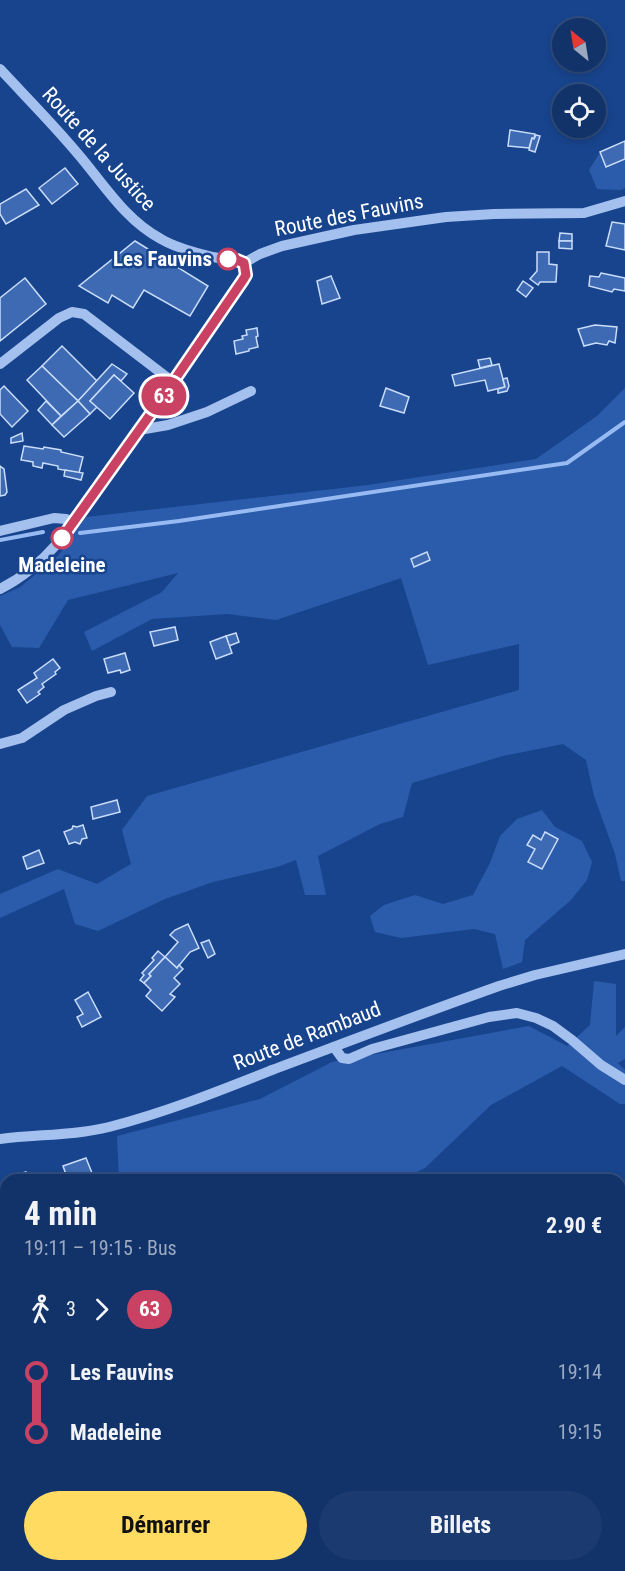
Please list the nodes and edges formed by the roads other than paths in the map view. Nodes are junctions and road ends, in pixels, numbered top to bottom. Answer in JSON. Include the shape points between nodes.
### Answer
{"nodes":[{"id":1,"x":0,"y":69,"type":"edge"},
{"id":2,"x":625,"y":201,"type":"edge"},
{"id":3,"x":244,"y":263,"type":"junction"},
{"id":4,"x":0,"y":364,"type":"edge"},
{"id":5,"x":173,"y":382,"type":"junction"},
{"id":6,"x":250,"y":391,"type":"dead end"},
{"id":7,"x":139,"y":430,"type":"junction"},
{"id":8,"x":74,"y":522,"type":"junction"},
{"id":9,"x":0,"y":531,"type":"edge"},
{"id":10,"x":0,"y":589,"type":"edge"},
{"id":11,"x":111,"y":692,"type":"dead end"},
{"id":12,"x":0,"y":744,"type":"edge"},
{"id":13,"x":625,"y":954,"type":"edge"},
{"id":14,"x":334,"y":1047,"type":"junction"},
{"id":15,"x":625,"y":1080,"type":"edge"},
{"id":16,"x":0,"y":1139,"type":"edge"}],
"edges":[{"from":1,"to":3,"type":"street","name":"Route de la Justice","via":[[143,228],[182,248]]},
{"from":2,"to":3,"type":"street","name":"Route des Fauvins","via":[[584,213],[446,217],[354,230],[282,246]]},
{"from":3,"to":5,"type":"street","via":[[246,275]]},
{"from":4,"to":5,"type":"street","via":[[72,312],[84,314]]},
{"from":5,"to":7,"type":"street"},
{"from":6,"to":7,"type":"street","via":[[207,412]]},
{"from":7,"to":8,"type":"street"},
{"from":8,"to":9,"type":"street","via":[[54,518]]},
{"from":8,"to":10,"type":"street","via":[[38,564]]},
{"from":11,"to":12,"type":"street","via":[[64,710],[22,738]]},
{"from":13,"to":14,"type":"street","name":"Route de Rambaud","via":[[499,986]]},
{"from":14,"to":15,"type":"street","via":[[342,1058],[349,1059],[372,1049],[517,1013],[553,1026]]},
{"from":14,"to":16,"type":"street","name":"Route de Rambaud","via":[[179,1105],[106,1127]]}]}
